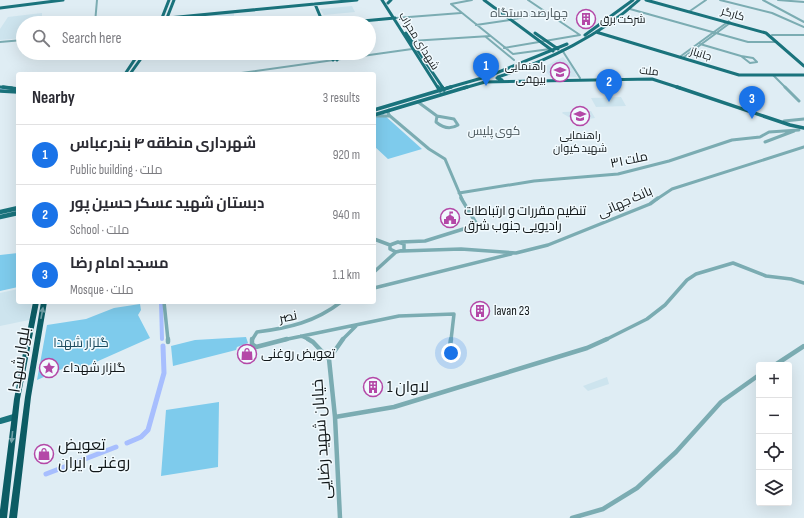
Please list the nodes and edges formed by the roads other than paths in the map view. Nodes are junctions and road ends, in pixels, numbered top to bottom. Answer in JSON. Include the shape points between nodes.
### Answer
{"nodes":[{"id":1,"x":55,"y":0,"type":"edge"},
{"id":2,"x":63,"y":0,"type":"edge"},
{"id":3,"x":97,"y":0,"type":"edge"},
{"id":4,"x":170,"y":0,"type":"edge"},
{"id":5,"x":174,"y":0,"type":"edge"},
{"id":6,"x":342,"y":0,"type":"edge"},
{"id":7,"x":357,"y":0,"type":"edge"},
{"id":8,"x":377,"y":0,"type":"edge"},
{"id":9,"x":391,"y":0,"type":"edge"},
{"id":10,"x":472,"y":0,"type":"edge"},
{"id":11,"x":484,"y":0,"type":"edge"},
{"id":12,"x":488,"y":0,"type":"edge"},
{"id":13,"x":528,"y":0,"type":"edge"},
{"id":14,"x":633,"y":0,"type":"edge"},
{"id":15,"x":639,"y":0,"type":"edge"},
{"id":16,"x":646,"y":0,"type":"edge"},
{"id":17,"x":650,"y":0,"type":"edge"},
{"id":18,"x":706,"y":0,"type":"edge"},
{"id":19,"x":720,"y":0,"type":"edge"},
{"id":20,"x":763,"y":0,"type":"edge"},
{"id":21,"x":778,"y":0,"type":"edge"},
{"id":22,"x":790,"y":0,"type":"edge"},
{"id":23,"x":385,"y":1,"type":"edge"},
{"id":24,"x":804,"y":2,"type":"edge"},
{"id":25,"x":313,"y":3,"type":"junction"},
{"id":26,"x":2,"y":7,"type":"edge"},
{"id":27,"x":630,"y":9,"type":"junction"},
{"id":28,"x":682,"y":9,"type":"junction"},
{"id":29,"x":690,"y":11,"type":"junction"},
{"id":30,"x":461,"y":13,"type":"junction"},
{"id":31,"x":547,"y":13,"type":"junction"},
{"id":32,"x":614,"y":14,"type":"junction"},
{"id":33,"x":625,"y":14,"type":"junction"},
{"id":34,"x":96,"y":16,"type":"edge"},
{"id":35,"x":164,"y":16,"type":"edge"},
{"id":36,"x":170,"y":16,"type":"joint"},
{"id":37,"x":318,"y":16,"type":"edge"},
{"id":38,"x":320,"y":16,"type":"edge"},
{"id":39,"x":610,"y":17,"type":"junction"},
{"id":40,"x":620,"y":17,"type":"junction"},
{"id":41,"x":395,"y":18,"type":"junction"},
{"id":42,"x":511,"y":19,"type":"junction"},
{"id":43,"x":376,"y":20,"type":"edge"},
{"id":44,"x":376,"y":20,"type":"edge"},
{"id":45,"x":728,"y":22,"type":"junction"},
{"id":46,"x":804,"y":22,"type":"edge"},
{"id":47,"x":476,"y":25,"type":"junction"},
{"id":48,"x":804,"y":27,"type":"edge"},
{"id":49,"x":600,"y":30,"type":"junction"},
{"id":50,"x":596,"y":32,"type":"junction"},
{"id":51,"x":714,"y":33,"type":"junction"},
{"id":52,"x":580,"y":35,"type":"junction"},
{"id":53,"x":585,"y":35,"type":"junction"},
{"id":54,"x":804,"y":35,"type":"edge"},
{"id":55,"x":490,"y":36,"type":"junction"},
{"id":56,"x":772,"y":36,"type":"junction"},
{"id":57,"x":486,"y":37,"type":"junction"},
{"id":58,"x":16,"y":41,"type":"edge"},
{"id":59,"x":411,"y":41,"type":"junction"},
{"id":60,"x":545,"y":41,"type":"junction"},
{"id":61,"x":0,"y":42,"type":"edge"},
{"id":62,"x":541,"y":42,"type":"junction"},
{"id":63,"x":776,"y":42,"type":"junction"},
{"id":64,"x":699,"y":44,"type":"junction"},
{"id":65,"x":504,"y":48,"type":"junction"},
{"id":66,"x":556,"y":48,"type":"junction"},
{"id":67,"x":412,"y":49,"type":"junction"},
{"id":68,"x":551,"y":50,"type":"junction"},
{"id":69,"x":562,"y":50,"type":"junction"},
{"id":70,"x":376,"y":54,"type":"edge"},
{"id":71,"x":741,"y":56,"type":"junction"},
{"id":72,"x":682,"y":57,"type":"junction"},
{"id":73,"x":548,"y":58,"type":"junction"},
{"id":74,"x":134,"y":60,"type":"edge"},
{"id":75,"x":140,"y":60,"type":"edge"},
{"id":76,"x":333,"y":60,"type":"joint"},
{"id":77,"x":337,"y":60,"type":"edge"},
{"id":78,"x":514,"y":60,"type":"dead end"},
{"id":79,"x":526,"y":61,"type":"junction"},
{"id":80,"x":804,"y":63,"type":"edge"},
{"id":81,"x":804,"y":66,"type":"edge"},
{"id":82,"x":508,"y":68,"type":"junction"},
{"id":83,"x":526,"y":68,"type":"junction"},
{"id":84,"x":126,"y":72,"type":"edge"},
{"id":85,"x":131,"y":72,"type":"edge"},
{"id":86,"x":248,"y":72,"type":"edge"},
{"id":87,"x":804,"y":74,"type":"edge"},
{"id":88,"x":770,"y":75,"type":"junction"},
{"id":89,"x":580,"y":78,"type":"junction"},
{"id":90,"x":501,"y":79,"type":"junction"},
{"id":91,"x":668,"y":82,"type":"junction"},
{"id":92,"x":438,"y":84,"type":"junction"},
{"id":93,"x":0,"y":87,"type":"edge"},
{"id":94,"x":455,"y":87,"type":"junction"},
{"id":95,"x":16,"y":89,"type":"edge"},
{"id":96,"x":442,"y":90,"type":"junction"},
{"id":97,"x":0,"y":91,"type":"edge"},
{"id":98,"x":16,"y":92,"type":"edge"},
{"id":99,"x":427,"y":95,"type":"junction"},
{"id":100,"x":419,"y":101,"type":"junction"},
{"id":101,"x":799,"y":101,"type":"dead end"},
{"id":102,"x":376,"y":109,"type":"edge"},
{"id":103,"x":389,"y":110,"type":"junction"},
{"id":104,"x":376,"y":114,"type":"edge"},
{"id":105,"x":376,"y":115,"type":"edge"},
{"id":106,"x":390,"y":116,"type":"junction"},
{"id":107,"x":438,"y":116,"type":"junction"},
{"id":108,"x":770,"y":117,"type":"junction"},
{"id":109,"x":804,"y":119,"type":"edge"},
{"id":110,"x":784,"y":121,"type":"junction"},
{"id":111,"x":804,"y":127,"type":"edge"},
{"id":112,"x":798,"y":128,"type":"junction"},
{"id":113,"x":804,"y":133,"type":"edge"},
{"id":114,"x":765,"y":142,"type":"dead end"},
{"id":115,"x":804,"y":147,"type":"edge"},
{"id":116,"x":459,"y":193,"type":"junction"},
{"id":117,"x":16,"y":208,"type":"edge"},
{"id":118,"x":0,"y":212,"type":"edge"},
{"id":119,"x":16,"y":213,"type":"edge"},
{"id":120,"x":0,"y":217,"type":"edge"},
{"id":121,"x":376,"y":240,"type":"edge"},
{"id":122,"x":401,"y":242,"type":"junction"},
{"id":123,"x":390,"y":245,"type":"junction"},
{"id":124,"x":402,"y":251,"type":"junction"},
{"id":125,"x":396,"y":252,"type":"junction"},
{"id":126,"x":516,"y":252,"type":"junction"},
{"id":127,"x":376,"y":270,"type":"edge"},
{"id":128,"x":804,"y":283,"type":"edge"},
{"id":129,"x":376,"y":287,"type":"edge"},
{"id":130,"x":36,"y":304,"type":"edge"},
{"id":131,"x":44,"y":304,"type":"edge"},
{"id":132,"x":164,"y":304,"type":"edge"},
{"id":133,"x":338,"y":304,"type":"edge"},
{"id":134,"x":356,"y":326,"type":"junction"},
{"id":135,"x":300,"y":336,"type":"junction"},
{"id":136,"x":168,"y":342,"type":"dead end"},
{"id":137,"x":804,"y":346,"type":"edge"},
{"id":138,"x":329,"y":359,"type":"junction"},
{"id":139,"x":448,"y":360,"type":"dead end"},
{"id":140,"x":780,"y":362,"type":"edge"},
{"id":141,"x":756,"y":377,"type":"edge"},
{"id":142,"x":335,"y":416,"type":"junction"},
{"id":143,"x":14,"y":417,"type":"junction"},
{"id":144,"x":0,"y":421,"type":"edge"},
{"id":145,"x":3,"y":518,"type":"edge"},
{"id":146,"x":13,"y":518,"type":"edge"},
{"id":147,"x":340,"y":518,"type":"edge"},
{"id":148,"x":572,"y":518,"type":"edge"}],
"edges":[{"from":1,"to":26,"type":"main road"},
{"from":2,"to":26,"type":"main road"},
{"from":3,"to":34,"type":"street"},
{"from":4,"to":35,"type":"main road"},
{"from":5,"to":36,"type":"main road"},
{"from":6,"to":25,"type":"main road"},
{"from":7,"to":25,"type":"main road"},
{"from":8,"to":23,"type":"main road"},
{"from":9,"to":23,"type":"main road"},
{"from":10,"to":30,"type":"street","via":[[451,3]]},
{"from":11,"to":42,"type":"main road"},
{"from":12,"to":42,"type":"main road"},
{"from":13,"to":31,"type":"street"},
{"from":14,"to":32,"type":"main road"},
{"from":15,"to":27,"type":"main road"},
{"from":16,"to":28,"type":"main road","name":"کارگر"},
{"from":17,"to":28,"type":"main road","name":"کارگر"},
{"from":18,"to":29,"type":"street"},
{"from":19,"to":48,"type":"street","via":[[772,13]]},
{"from":20,"to":46,"type":"street"},
{"from":21,"to":24,"type":"street"},
{"from":22,"to":24,"type":"street"},
{"from":23,"to":41,"type":"main road","name":"شهدای محراب"},
{"from":25,"to":36,"type":"main road"},
{"from":25,"to":37,"type":"main road"},
{"from":25,"to":38,"type":"main road"},
{"from":27,"to":33,"type":"main road"},
{"from":27,"to":51,"type":"street"},
{"from":28,"to":29,"type":"main road","name":"کارگر"},
{"from":28,"to":45,"type":"main road","name":"کارگر"},
{"from":29,"to":45,"type":"main road","name":"کارگر"},
{"from":30,"to":41,"type":"street"},
{"from":30,"to":47,"type":"street"},
{"from":31,"to":42,"type":"street"},
{"from":31,"to":52,"type":"street"},
{"from":32,"to":33,"type":"main road"},
{"from":32,"to":39,"type":"main road"},
{"from":33,"to":40,"type":"main road"},
{"from":39,"to":40,"type":"main road"},
{"from":39,"to":53,"type":"main road"},
{"from":40,"to":49,"type":"main road"},
{"from":41,"to":43,"type":"main road"},
{"from":41,"to":44,"type":"main road"},
{"from":41,"to":59,"type":"main road","name":"شهدای محراب"},
{"from":41,"to":67,"type":"main road","name":"شهدای محراب"},
{"from":42,"to":47,"type":"street"},
{"from":42,"to":60,"type":"main road"},
{"from":42,"to":62,"type":"main road"},
{"from":45,"to":51,"type":"street"},
{"from":45,"to":56,"type":"main road","name":"کارگر"},
{"from":47,"to":55,"type":"street"},
{"from":49,"to":50,"type":"main road"},
{"from":49,"to":72,"type":"main road","name":"جانباز"},
{"from":50,"to":69,"type":"main road"},
{"from":50,"to":72,"type":"main road","name":"جانباز"},
{"from":51,"to":63,"type":"street","via":[[748,42]]},
{"from":51,"to":64,"type":"street"},
{"from":52,"to":53,"type":"main road"},
{"from":52,"to":60,"type":"street"},
{"from":53,"to":66,"type":"main road"},
{"from":54,"to":56,"type":"street"},
{"from":55,"to":57,"type":"street"},
{"from":55,"to":65,"type":"street"},
{"from":56,"to":63,"type":"main road","name":"کارگر"},
{"from":56,"to":80,"type":"main road","name":"کارگر"},
{"from":57,"to":59,"type":"street"},
{"from":57,"to":78,"type":"street"},
{"from":58,"to":61,"type":"street"},
{"from":59,"to":92,"type":"main road","name":"شهدای محراب"},
{"from":60,"to":62,"type":"street"},
{"from":60,"to":66,"type":"main road"},
{"from":62,"to":65,"type":"street"},
{"from":62,"to":68,"type":"main road"},
{"from":63,"to":81,"type":"main road","name":"کارگر"},
{"from":64,"to":71,"type":"street"},
{"from":64,"to":72,"type":"street"},
{"from":65,"to":68,"type":"street","via":[[513,54]]},
{"from":66,"to":68,"type":"main road"},
{"from":67,"to":70,"type":"street"},
{"from":67,"to":92,"type":"main road","name":"شهدای محراب"},
{"from":68,"to":79,"type":"main road"},
{"from":69,"to":73,"type":"main road"},
{"from":69,"to":89,"type":"street"},
{"from":71,"to":71,"type":"street","via":[[750,63],[757,62],[752,58]]},
{"from":72,"to":88,"type":"main road","name":"جانباز","via":[[744,76]]},
{"from":73,"to":79,"type":"main road","via":[[531,64],[527,64]]},
{"from":73,"to":83,"type":"main road"},
{"from":74,"to":84,"type":"main road"},
{"from":75,"to":85,"type":"main road"},
{"from":76,"to":77,"type":"street"},
{"from":76,"to":86,"type":"street"},
{"from":79,"to":82,"type":"main road"},
{"from":82,"to":83,"type":"main road","via":[[520,65]]},
{"from":82,"to":94,"type":"main road"},
{"from":83,"to":90,"type":"main road"},
{"from":87,"to":88,"type":"main road","name":"جانباز"},
{"from":88,"to":101,"type":"street"},
{"from":89,"to":90,"type":"main road","name":"ملت"},
{"from":89,"to":91,"type":"main road","name":"ملت","via":[[651,77]]},
{"from":90,"to":91,"type":"main road","name":"ملت","via":[[643,78]]},
{"from":90,"to":100,"type":"main road","name":"ملت"},
{"from":91,"to":108,"type":"main road","name":"ملت"},
{"from":92,"to":94,"type":"main road"},
{"from":92,"to":96,"type":"main road","name":"شهدای محراب"},
{"from":92,"to":99,"type":"main road"},
{"from":93,"to":95,"type":"main road"},
{"from":94,"to":96,"type":"main road"},
{"from":96,"to":99,"type":"main road"},
{"from":97,"to":98,"type":"main road"},
{"from":99,"to":102,"type":"main road"},
{"from":100,"to":103,"type":"main road","name":"ملت"},
{"from":100,"to":107,"type":"street"},
{"from":103,"to":104,"type":"main road","name":"ملت"},
{"from":103,"to":106,"type":"street"},
{"from":105,"to":106,"type":"street"},
{"from":106,"to":116,"type":"street","via":[[445,159]]},
{"from":107,"to":107,"type":"street","via":[[436,122],[439,126],[451,128],[458,125],[454,119]]},
{"from":108,"to":110,"type":"main road","name":"ملت"},
{"from":108,"to":112,"type":"main road","name":"ملت"},
{"from":109,"to":110,"type":"street"},
{"from":110,"to":111,"type":"main road","name":"ملت"},
{"from":111,"to":112,"type":"main road","name":"ملت"},
{"from":112,"to":113,"type":"street"},
{"from":112,"to":114,"type":"street"},
{"from":112,"to":116,"type":"street","name":"ملت ۳۱","via":[[769,132],[760,137],[732,140],[669,161],[618,174],[534,181]]},
{"from":115,"to":126,"type":"street","name":"بانک جهانی","via":[[672,189],[650,204],[628,214],[548,245]]},
{"from":116,"to":122,"type":"street","via":[[475,220],[473,226],[425,241]]},
{"from":117,"to":118,"type":"main road"},
{"from":119,"to":120,"type":"main road"},
{"from":121,"to":123,"type":"street"},
{"from":122,"to":123,"type":"street"},
{"from":122,"to":124,"type":"street","via":[[405,246]]},
{"from":123,"to":125,"type":"street","via":[[390,249]]},
{"from":124,"to":125,"type":"street"},
{"from":124,"to":126,"type":"street","name":"بانک جهانی","via":[[461,249]]},
{"from":125,"to":127,"type":"street"},
{"from":126,"to":129,"type":"street"},
{"from":128,"to":142,"type":"street","via":[[766,276],[733,263],[696,274],[647,319],[587,348],[394,407]]},
{"from":130,"to":143,"type":"highway","name":"بلوار شهدا"},
{"from":146,"to":131,"type":"highway","name":"بلوار شهدا","one_way":true,"via":[[28,397]]},
{"from":132,"to":136,"type":"street"},
{"from":133,"to":135,"type":"street","name":"نصر","via":[[311,322],[257,332],[251,343],[256,347]]},
{"from":134,"to":135,"type":"street"},
{"from":134,"to":138,"type":"street","name":"خیابان شهید رضایی","via":[[345,336]]},
{"from":134,"to":139,"type":"street","via":[[399,316],[454,314]]},
{"from":135,"to":138,"type":"street","name":"خیابان شهید رضایی","via":[[313,342]]},
{"from":137,"to":140,"type":"street"},
{"from":138,"to":142,"type":"street","name":"خیابان شهید رضایی"},
{"from":141,"to":148,"type":"street","via":[[721,402],[676,452],[636,488],[603,510]]},
{"from":142,"to":147,"type":"street","name":"خیابان شهید رضایی"},
{"from":143,"to":144,"type":"main road"},
{"from":143,"to":145,"type":"highway","name":"بلوار شهدا","one_way":true}]}
